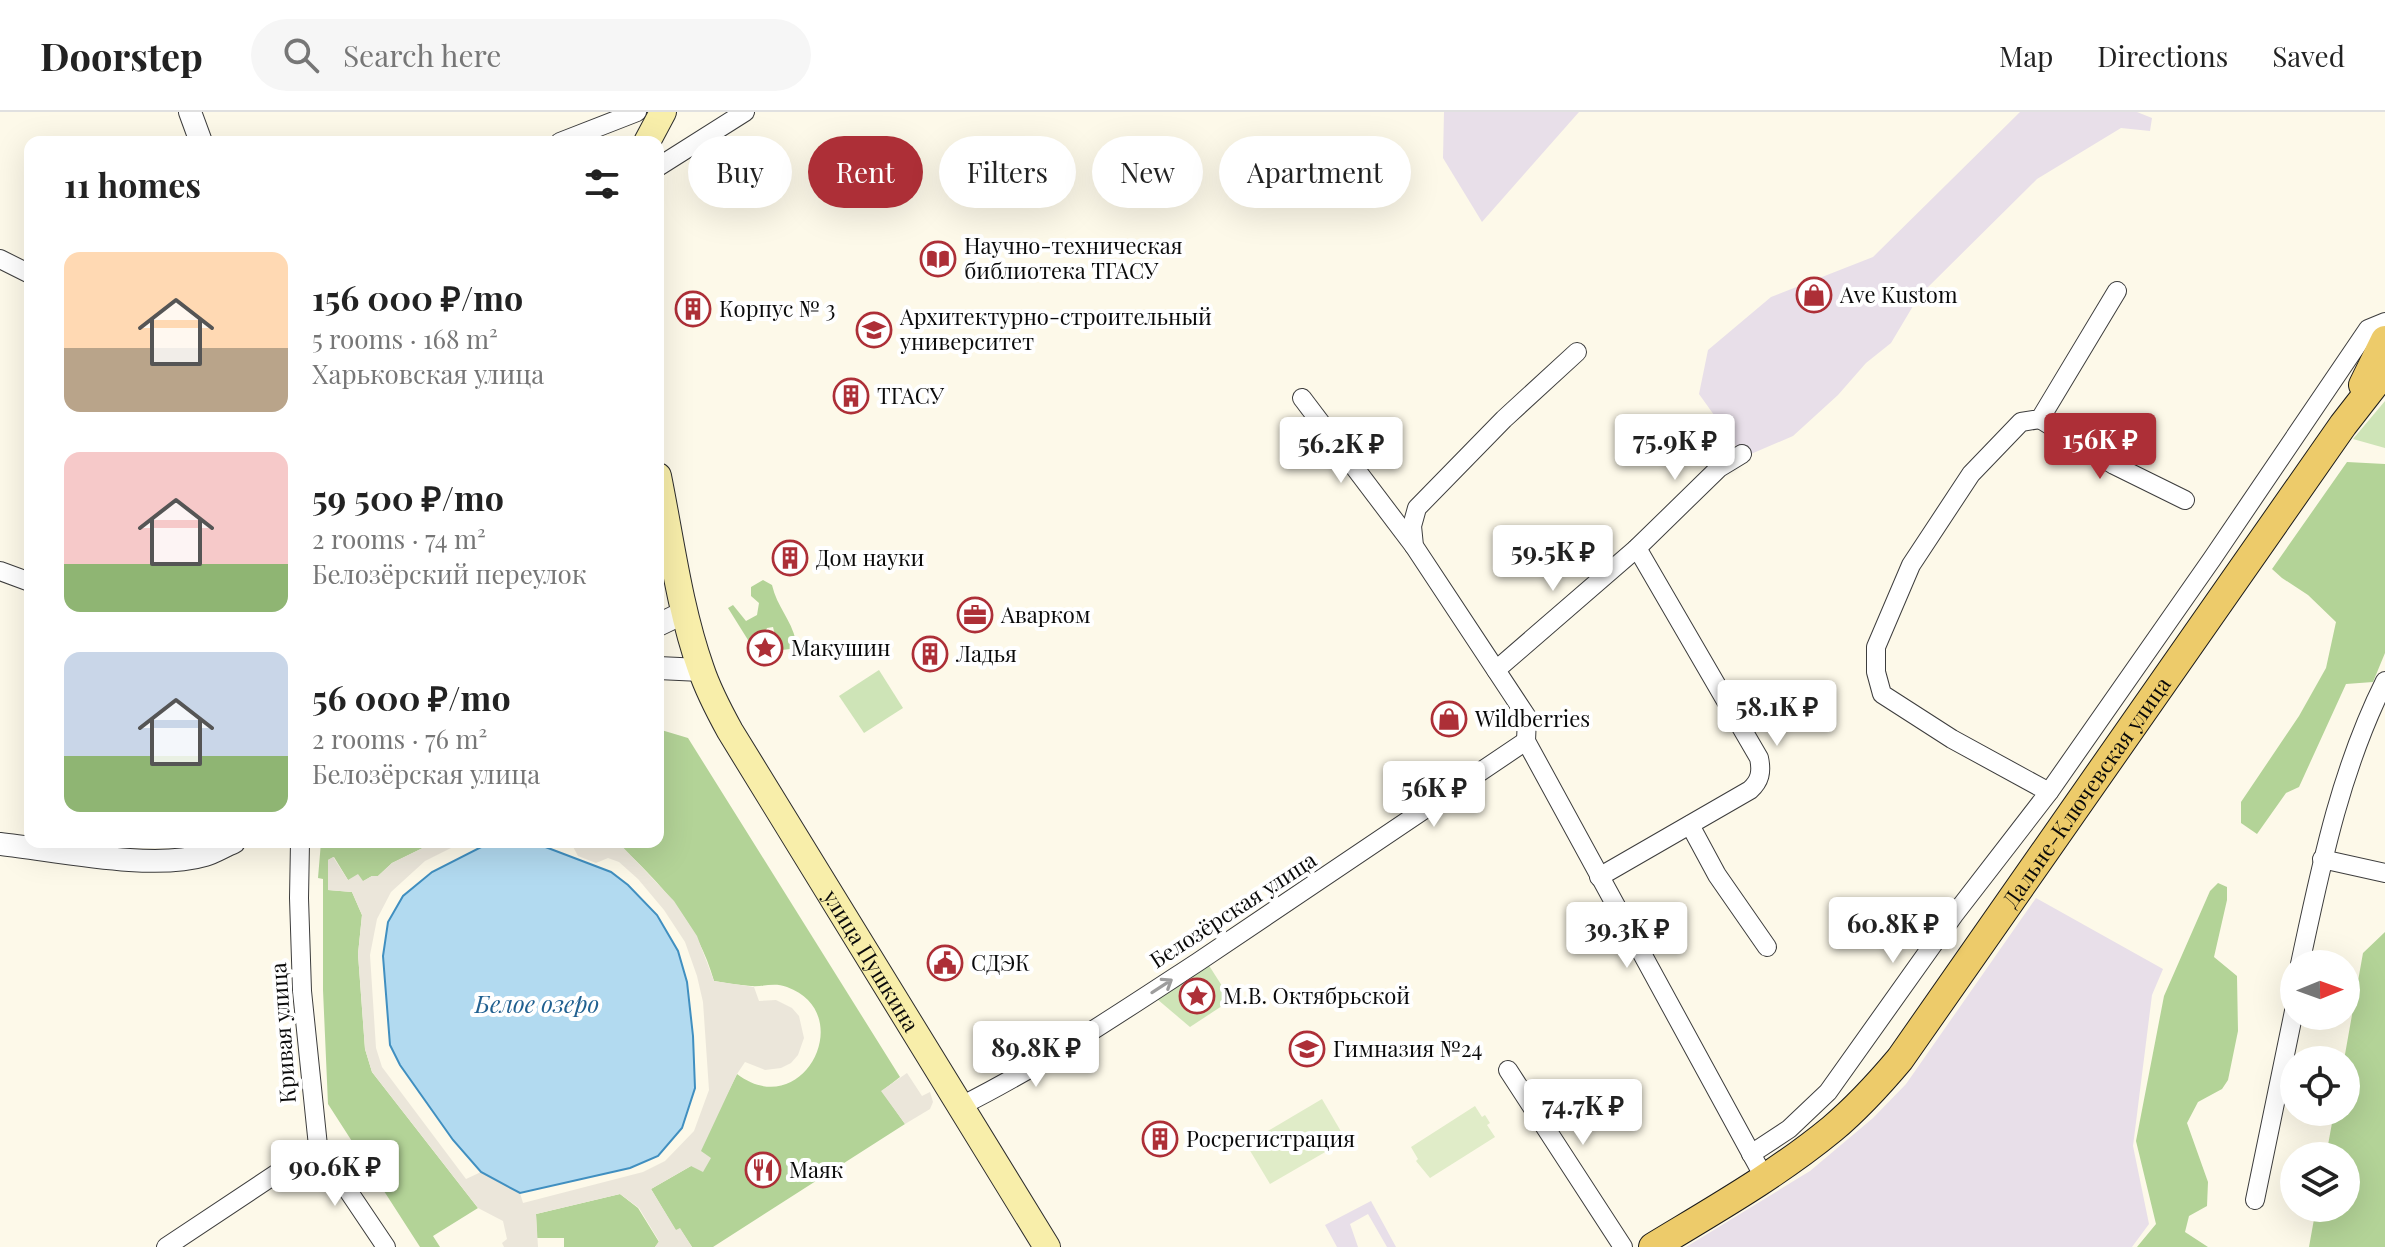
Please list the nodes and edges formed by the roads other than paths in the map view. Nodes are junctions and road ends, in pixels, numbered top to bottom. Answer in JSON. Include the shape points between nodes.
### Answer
{"nodes":[{"id":1,"x":190,"y":112,"type":"edge"},
{"id":2,"x":637,"y":112,"type":"edge"},
{"id":3,"x":663,"y":112,"type":"edge"},
{"id":4,"x":745,"y":112,"type":"edge"},
{"id":5,"x":725,"y":117,"type":"edge"},
{"id":6,"x":199,"y":136,"type":"edge"},
{"id":7,"x":588,"y":136,"type":"edge"},
{"id":8,"x":650,"y":136,"type":"edge"},
{"id":9,"x":664,"y":163,"type":"edge"},
{"id":10,"x":0,"y":259,"type":"edge"},
{"id":11,"x":24,"y":271,"type":"edge"},
{"id":12,"x":2117,"y":291,"type":"dead end"},
{"id":13,"x":2385,"y":322,"type":"edge"},
{"id":14,"x":2385,"y":340,"type":"edge"},
{"id":15,"x":1577,"y":352,"type":"dead end"},
{"id":16,"x":2385,"y":371,"type":"edge"},
{"id":17,"x":2385,"y":389,"type":"edge"},
{"id":18,"x":1302,"y":398,"type":"dead end"},
{"id":19,"x":2040,"y":419,"type":"junction"},
{"id":20,"x":2343,"y":425,"type":"junction"},
{"id":21,"x":1742,"y":454,"type":"dead end"},
{"id":22,"x":2185,"y":500,"type":"dead end"},
{"id":23,"x":664,"y":506,"type":"edge"},
{"id":24,"x":1414,"y":546,"type":"junction"},
{"id":25,"x":1637,"y":548,"type":"junction"},
{"id":26,"x":0,"y":571,"type":"edge"},
{"id":27,"x":24,"y":580,"type":"edge"},
{"id":28,"x":685,"y":612,"type":"junction"},
{"id":29,"x":664,"y":622,"type":"edge"},
{"id":30,"x":664,"y":668,"type":"edge"},
{"id":31,"x":701,"y":670,"type":"junction"},
{"id":32,"x":1496,"y":670,"type":"junction"},
{"id":33,"x":2385,"y":681,"type":"edge"},
{"id":34,"x":1526,"y":741,"type":"junction"},
{"id":35,"x":2049,"y":792,"type":"junction"},
{"id":36,"x":1690,"y":825,"type":"junction"},
{"id":37,"x":0,"y":844,"type":"edge"},
{"id":38,"x":24,"y":847,"type":"edge"},
{"id":39,"x":35,"y":848,"type":"edge"},
{"id":40,"x":221,"y":848,"type":"edge"},
{"id":41,"x":300,"y":848,"type":"edge"},
{"id":42,"x":2322,"y":859,"type":"junction"},
{"id":43,"x":2385,"y":873,"type":"edge"},
{"id":44,"x":1599,"y":877,"type":"junction"},
{"id":45,"x":1767,"y":947,"type":"dead end"},
{"id":46,"x":2303,"y":950,"type":"edge"},
{"id":47,"x":2290,"y":1030,"type":"edge"},
{"id":48,"x":1508,"y":1070,"type":"dead end"},
{"id":49,"x":959,"y":1107,"type":"junction"},
{"id":50,"x":318,"y":1146,"type":"junction"},
{"id":51,"x":1751,"y":1154,"type":"junction"},
{"id":52,"x":1765,"y":1179,"type":"junction"},
{"id":53,"x":2255,"y":1200,"type":"dead end"},
{"id":54,"x":166,"y":1247,"type":"edge"},
{"id":55,"x":386,"y":1247,"type":"edge"},
{"id":56,"x":1047,"y":1247,"type":"edge"},
{"id":57,"x":1623,"y":1247,"type":"edge"},
{"id":58,"x":1653,"y":1247,"type":"edge"}],
"edges":[{"from":1,"to":6,"type":"street"},
{"from":2,"to":7,"type":"street"},
{"from":3,"to":8,"type":"main road"},
{"from":4,"to":5,"type":"street"},
{"from":5,"to":9,"type":"street"},
{"from":10,"to":11,"type":"street"},
{"from":12,"to":19,"type":"street"},
{"from":13,"to":35,"type":"street","via":[[2368,329]]},
{"from":14,"to":20,"type":"main road","name":"Дальне-Ключевская улица"},
{"from":15,"to":24,"type":"street","via":[[1417,508]]},
{"from":16,"to":20,"type":"main road","name":"Дальне-Ключевская улица"},
{"from":17,"to":20,"type":"main road"},
{"from":18,"to":24,"type":"street"},
{"from":19,"to":22,"type":"street","via":[[2114,465]]},
{"from":19,"to":35,"type":"street","via":[[2021,422],[1971,474],[1911,565],[1876,647],[1876,659],[1882,694]]},
{"from":20,"to":52,"type":"main road","name":"Дальне-Ключевская улица","via":[[1900,1059],[1833,1128]]},
{"from":21,"to":25,"type":"street","via":[[1719,468]]},
{"from":23,"to":28,"type":"main road","name":"улица Пушкина"},
{"from":24,"to":32,"type":"street"},
{"from":25,"to":32,"type":"street"},
{"from":25,"to":36,"type":"street","via":[[1762,768],[1750,790]]},
{"from":26,"to":27,"type":"street"},
{"from":28,"to":29,"type":"street"},
{"from":28,"to":31,"type":"main road","name":"улица Пушкина"},
{"from":30,"to":31,"type":"street"},
{"from":31,"to":49,"type":"main road","name":"улица Пушкина","via":[[730,731]]},
{"from":32,"to":34,"type":"street","via":[[1527,717]]},
{"from":33,"to":42,"type":"street","via":[[2366,719]]},
{"from":34,"to":44,"type":"street"},
{"from":49,"to":34,"type":"street","name":"Белозёрская улица","one_way":true,"via":[[1049,1058]]},
{"from":35,"to":51,"type":"street","via":[[1828,1092],[1789,1129]]},
{"from":36,"to":44,"type":"street"},
{"from":36,"to":45,"type":"street"},
{"from":37,"to":38,"type":"street"},
{"from":39,"to":40,"type":"street","via":[[139,860],[174,860]]},
{"from":41,"to":50,"type":"street","name":"Кривая улица","via":[[302,991]]},
{"from":42,"to":43,"type":"street"},
{"from":42,"to":46,"type":"street"},
{"from":44,"to":51,"type":"street"},
{"from":47,"to":53,"type":"street"},
{"from":48,"to":57,"type":"street"},
{"from":49,"to":56,"type":"main road","name":"улица Пушкина"},
{"from":50,"to":54,"type":"street"},
{"from":50,"to":55,"type":"street","name":"Кривая улица"},
{"from":51,"to":52,"type":"street"},
{"from":52,"to":58,"type":"main road","name":"Дальне-Ключевская улица"}]}
